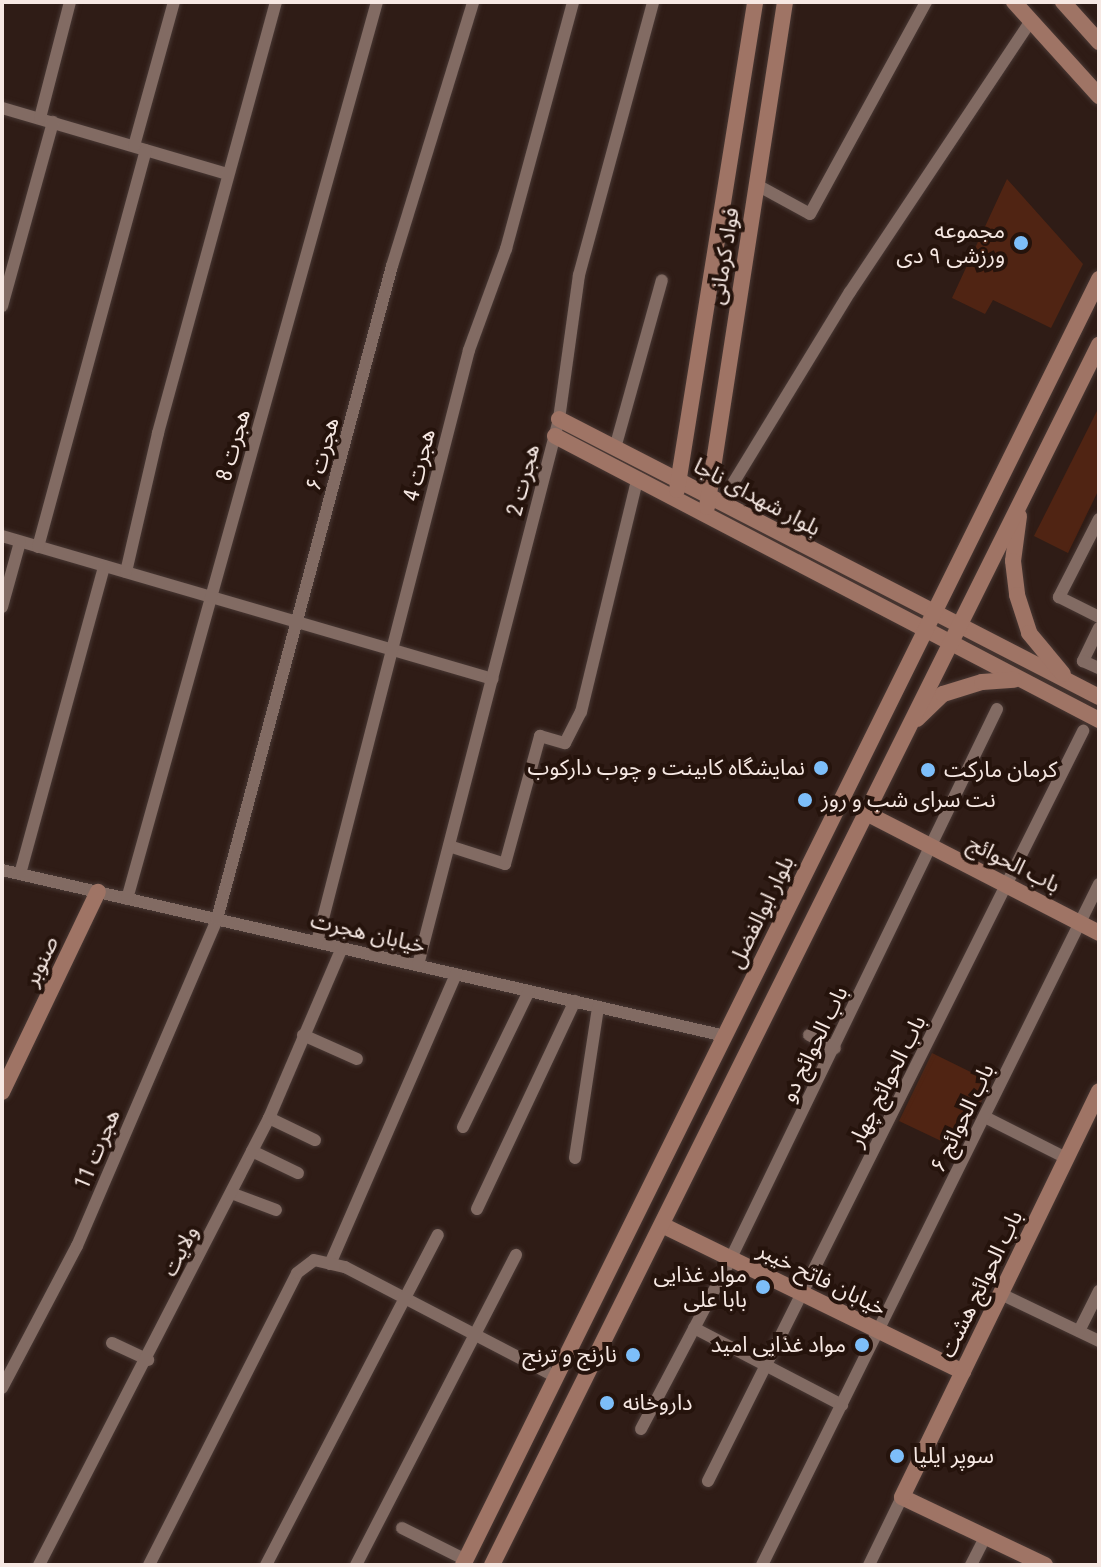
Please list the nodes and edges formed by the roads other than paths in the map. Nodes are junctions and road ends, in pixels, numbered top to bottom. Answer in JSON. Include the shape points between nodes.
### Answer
{"nodes":[{"id":1,"x":70,"y":2,"type":"edge"},
{"id":2,"x":174,"y":2,"type":"edge"},
{"id":3,"x":276,"y":2,"type":"edge"},
{"id":4,"x":377,"y":2,"type":"edge"},
{"id":5,"x":473,"y":2,"type":"edge"},
{"id":6,"x":573,"y":2,"type":"edge"},
{"id":7,"x":653,"y":2,"type":"edge"},
{"id":8,"x":755,"y":2,"type":"edge"},
{"id":9,"x":785,"y":2,"type":"edge"},
{"id":10,"x":926,"y":2,"type":"edge"},
{"id":11,"x":1014,"y":2,"type":"edge"},
{"id":12,"x":1063,"y":2,"type":"edge"},
{"id":13,"x":1031,"y":21,"type":"junction"},
{"id":14,"x":1098,"y":40,"type":"edge"},
{"id":15,"x":1099,"y":96,"type":"edge"},
{"id":16,"x":2,"y":108,"type":"edge"},
{"id":17,"x":40,"y":118,"type":"junction"},
{"id":18,"x":53,"y":122,"type":"junction"},
{"id":19,"x":140,"y":148,"type":"junction"},
{"id":20,"x":228,"y":174,"type":"junction"},
{"id":21,"x":757,"y":185,"type":"junction"},
{"id":22,"x":1099,"y":279,"type":"edge"},
{"id":23,"x":662,"y":280,"type":"dead end"},
{"id":24,"x":2,"y":306,"type":"edge"},
{"id":25,"x":1099,"y":345,"type":"edge"},
{"id":26,"x":559,"y":419,"type":"junction"},
{"id":27,"x":555,"y":436,"type":"junction"},
{"id":28,"x":615,"y":448,"type":"junction"},
{"id":29,"x":637,"y":480,"type":"junction"},
{"id":30,"x":679,"y":481,"type":"junction"},
{"id":31,"x":676,"y":500,"type":"junction"},
{"id":32,"x":715,"y":500,"type":"junction"},
{"id":33,"x":1021,"y":501,"type":"junction"},
{"id":34,"x":706,"y":516,"type":"junction"},
{"id":35,"x":1099,"y":519,"type":"edge"},
{"id":36,"x":2,"y":536,"type":"edge"},
{"id":37,"x":20,"y":542,"type":"junction"},
{"id":38,"x":38,"y":547,"type":"junction"},
{"id":39,"x":104,"y":566,"type":"junction"},
{"id":40,"x":126,"y":572,"type":"junction"},
{"id":41,"x":211,"y":597,"type":"junction"},
{"id":42,"x":2,"y":607,"type":"edge"},
{"id":43,"x":933,"y":614,"type":"junction"},
{"id":44,"x":1099,"y":617,"type":"edge"},
{"id":45,"x":298,"y":622,"type":"junction"},
{"id":46,"x":959,"y":627,"type":"junction"},
{"id":47,"x":1099,"y":628,"type":"edge"},
{"id":48,"x":924,"y":633,"type":"junction"},
{"id":49,"x":949,"y":645,"type":"junction"},
{"id":50,"x":393,"y":650,"type":"junction"},
{"id":51,"x":1099,"y":668,"type":"edge"},
{"id":52,"x":493,"y":679,"type":"junction"},
{"id":53,"x":1018,"y":680,"type":"junction"},
{"id":54,"x":1072,"y":684,"type":"junction"},
{"id":55,"x":1099,"y":697,"type":"edge"},
{"id":56,"x":997,"y":709,"type":"dead end"},
{"id":57,"x":1099,"y":720,"type":"edge"},
{"id":58,"x":910,"y":725,"type":"junction"},
{"id":59,"x":1083,"y":731,"type":"dead end"},
{"id":60,"x":866,"y":813,"type":"junction"},
{"id":61,"x":449,"y":846,"type":"junction"},
{"id":62,"x":934,"y":848,"type":"junction"},
{"id":63,"x":2,"y":870,"type":"edge"},
{"id":64,"x":20,"y":874,"type":"junction"},
{"id":65,"x":1099,"y":884,"type":"edge"},
{"id":66,"x":1007,"y":885,"type":"junction"},
{"id":67,"x":98,"y":892,"type":"junction"},
{"id":68,"x":127,"y":899,"type":"junction"},
{"id":69,"x":217,"y":919,"type":"junction"},
{"id":70,"x":1080,"y":923,"type":"junction"},
{"id":71,"x":1099,"y":933,"type":"edge"},
{"id":72,"x":317,"y":942,"type":"junction"},
{"id":73,"x":342,"y":948,"type":"junction"},
{"id":74,"x":418,"y":965,"type":"junction"},
{"id":75,"x":456,"y":974,"type":"junction"},
{"id":76,"x":529,"y":991,"type":"junction"},
{"id":77,"x":575,"y":1001,"type":"junction"},
{"id":78,"x":598,"y":1007,"type":"junction"},
{"id":79,"x":303,"y":1035,"type":"junction"},
{"id":80,"x":809,"y":1035,"type":"dead end"},
{"id":81,"x":725,"y":1036,"type":"junction"},
{"id":82,"x":835,"y":1048,"type":"junction"},
{"id":83,"x":357,"y":1059,"type":"dead end"},
{"id":84,"x":1099,"y":1091,"type":"edge"},
{"id":85,"x":2,"y":1092,"type":"edge"},
{"id":86,"x":985,"y":1117,"type":"junction"},
{"id":87,"x":269,"y":1118,"type":"junction"},
{"id":88,"x":463,"y":1127,"type":"dead end"},
{"id":89,"x":315,"y":1140,"type":"dead end"},
{"id":90,"x":252,"y":1151,"type":"junction"},
{"id":91,"x":575,"y":1158,"type":"dead end"},
{"id":92,"x":1066,"y":1158,"type":"junction"},
{"id":93,"x":298,"y":1173,"type":"dead end"},
{"id":94,"x":231,"y":1193,"type":"junction"},
{"id":95,"x":477,"y":1209,"type":"dead end"},
{"id":96,"x":276,"y":1210,"type":"dead end"},
{"id":97,"x":662,"y":1225,"type":"junction"},
{"id":98,"x":438,"y":1235,"type":"dead end"},
{"id":99,"x":516,"y":1255,"type":"dead end"},
{"id":100,"x":731,"y":1258,"type":"junction"},
{"id":101,"x":330,"y":1264,"type":"junction"},
{"id":102,"x":1099,"y":1291,"type":"edge"},
{"id":103,"x":803,"y":1294,"type":"junction"},
{"id":104,"x":1001,"y":1294,"type":"junction"},
{"id":105,"x":405,"y":1299,"type":"junction"},
{"id":106,"x":694,"y":1328,"type":"junction"},
{"id":107,"x":879,"y":1331,"type":"junction"},
{"id":108,"x":1079,"y":1331,"type":"junction"},
{"id":109,"x":473,"y":1336,"type":"junction"},
{"id":110,"x":1099,"y":1341,"type":"edge"},
{"id":111,"x":112,"y":1343,"type":"dead end"},
{"id":112,"x":148,"y":1360,"type":"junction"},
{"id":113,"x":766,"y":1365,"type":"junction"},
{"id":114,"x":963,"y":1372,"type":"junction"},
{"id":115,"x":556,"y":1377,"type":"junction"},
{"id":116,"x":2,"y":1388,"type":"edge"},
{"id":117,"x":842,"y":1405,"type":"junction"},
{"id":118,"x":641,"y":1429,"type":"dead end"},
{"id":119,"x":708,"y":1481,"type":"dead end"},
{"id":120,"x":902,"y":1497,"type":"junction"},
{"id":121,"x":485,"y":1521,"type":"junction"},
{"id":122,"x":402,"y":1528,"type":"dead end"},
{"id":123,"x":508,"y":1533,"type":"junction"},
{"id":124,"x":985,"y":1537,"type":"junction"},
{"id":125,"x":464,"y":1562,"type":"edge"},
{"id":126,"x":766,"y":1564,"type":"edge"},
{"id":127,"x":39,"y":1565,"type":"edge"},
{"id":128,"x":149,"y":1565,"type":"edge"},
{"id":129,"x":266,"y":1565,"type":"edge"},
{"id":130,"x":356,"y":1565,"type":"edge"},
{"id":131,"x":492,"y":1565,"type":"edge"},
{"id":132,"x":869,"y":1565,"type":"edge"},
{"id":133,"x":971,"y":1565,"type":"edge"},
{"id":134,"x":1045,"y":1565,"type":"edge"}],
"edges":[{"from":1,"to":17,"type":"street"},
{"from":2,"to":19,"type":"street"},
{"from":3,"to":20,"type":"street"},
{"from":4,"to":41,"type":"street","name":"هجرت 8"},
{"from":5,"to":45,"type":"street","name":"هجرت ۶","via":[[392,266]]},
{"from":6,"to":50,"type":"street","name":"هجرت 4","via":[[506,249],[469,350]]},
{"from":7,"to":26,"type":"street","name":"هجرت 2","via":[[579,275]]},
{"from":8,"to":30,"type":"main road","name":"فواد کرمانی"},
{"from":9,"to":21,"type":"main road","name":"فواد کرمانی"},
{"from":10,"to":21,"type":"street","via":[[810,214]]},
{"from":11,"to":13,"type":"main road"},
{"from":12,"to":14,"type":"main road"},
{"from":13,"to":15,"type":"main road"},
{"from":13,"to":32,"type":"street"},
{"from":16,"to":17,"type":"street"},
{"from":17,"to":18,"type":"street"},
{"from":18,"to":19,"type":"street"},
{"from":18,"to":24,"type":"street"},
{"from":19,"to":20,"type":"street"},
{"from":19,"to":38,"type":"street"},
{"from":20,"to":40,"type":"street"},
{"from":21,"to":32,"type":"main road","name":"فواد کرمانی"},
{"from":22,"to":43,"type":"main road","name":"بلوار ابوالفضل"},
{"from":23,"to":28,"type":"street"},
{"from":25,"to":33,"type":"main road"},
{"from":26,"to":27,"type":"street","name":"هجرت 2"},
{"from":26,"to":28,"type":"main road","name":"بلوار شهدای ناجا"},
{"from":27,"to":29,"type":"main road","name":"بلوار شهدای ناجا"},
{"from":27,"to":52,"type":"street","name":"هجرت 2"},
{"from":28,"to":30,"type":"main road","name":"بلوار شهدای ناجا"},
{"from":29,"to":31,"type":"main road","name":"بلوار شهدای ناجا"},
{"from":29,"to":61,"type":"street","via":[[581,712],[565,743],[540,736],[505,864]]},
{"from":30,"to":31,"type":"main road","name":"فواد کرمانی"},
{"from":30,"to":32,"type":"main road","name":"بلوار شهدای ناجا"},
{"from":31,"to":34,"type":"main road","name":"بلوار شهدای ناجا"},
{"from":32,"to":34,"type":"main road","name":"فواد کرمانی"},
{"from":32,"to":43,"type":"main road","name":"بلوار شهدای ناجا"},
{"from":33,"to":46,"type":"main road"},
{"from":33,"to":54,"type":"main road","via":[[1013,561],[1017,595],[1029,633]]},
{"from":34,"to":48,"type":"main road","name":"بلوار شهدای ناجا"},
{"from":35,"to":44,"type":"street","via":[[1059,597]]},
{"from":36,"to":37,"type":"street"},
{"from":37,"to":38,"type":"street"},
{"from":37,"to":42,"type":"street"},
{"from":38,"to":39,"type":"street"},
{"from":39,"to":40,"type":"street"},
{"from":39,"to":64,"type":"street"},
{"from":40,"to":41,"type":"street"},
{"from":41,"to":45,"type":"street"},
{"from":41,"to":68,"type":"street","name":"هجرت 8"},
{"from":43,"to":46,"type":"main road","name":"بلوار شهدای ناجا"},
{"from":43,"to":48,"type":"main road","name":"بلوار ابوالفضل"},
{"from":45,"to":50,"type":"street"},
{"from":45,"to":69,"type":"street","name":"هجرت ۶"},
{"from":46,"to":49,"type":"main road"},
{"from":46,"to":54,"type":"main road","name":"بلوار شهدای ناجا"},
{"from":47,"to":51,"type":"street","via":[[1083,661]]},
{"from":48,"to":49,"type":"main road","name":"بلوار شهدای ناجا"},
{"from":48,"to":81,"type":"main road","name":"بلوار ابوالفضل"},
{"from":49,"to":53,"type":"main road","name":"بلوار شهدای ناجا"},
{"from":49,"to":58,"type":"main road"},
{"from":50,"to":52,"type":"street"},
{"from":50,"to":72,"type":"street","name":"هجرت 4"},
{"from":52,"to":61,"type":"street","name":"هجرت 2"},
{"from":53,"to":57,"type":"main road","name":"بلوار شهدای ناجا"},
{"from":53,"to":58,"type":"main road","via":[[982,682],[943,694]]},
{"from":54,"to":55,"type":"main road","name":"بلوار شهدای ناجا"},
{"from":56,"to":62,"type":"street","name":"باب الحوائج دو"},
{"from":58,"to":60,"type":"main road"},
{"from":59,"to":66,"type":"street","name":"باب الحوائج چهار"},
{"from":60,"to":62,"type":"main road","name":"باب الحوائج"},
{"from":60,"to":97,"type":"main road"},
{"from":61,"to":74,"type":"street","name":"هجرت 2"},
{"from":62,"to":66,"type":"main road","name":"باب الحوائج"},
{"from":62,"to":82,"type":"street","name":"باب الحوائج دو"},
{"from":63,"to":64,"type":"street","name":"خیابان هجرت"},
{"from":64,"to":67,"type":"street","name":"خیابان هجرت"},
{"from":65,"to":70,"type":"street","name":"باب الحوائج ۶"},
{"from":66,"to":70,"type":"main road","name":"باب الحوائج"},
{"from":66,"to":103,"type":"street","name":"باب الحوائج چهار"},
{"from":67,"to":68,"type":"street","name":"خیابان هجرت"},
{"from":67,"to":85,"type":"main road","name":"صنوبر"},
{"from":68,"to":69,"type":"street","name":"خیابان هجرت"},
{"from":69,"to":72,"type":"street","name":"خیابان هجرت"},
{"from":69,"to":116,"type":"street","name":"هجرت 11","via":[[77,1246]]},
{"from":70,"to":71,"type":"main road","name":"باب الحوائج"},
{"from":70,"to":86,"type":"street","name":"باب الحوائج ۶"},
{"from":72,"to":73,"type":"street","name":"خیابان هجرت"},
{"from":73,"to":74,"type":"street","name":"خیابان هجرت"},
{"from":73,"to":79,"type":"street","name":"ولایت"},
{"from":74,"to":75,"type":"street","name":"خیابان هجرت"},
{"from":75,"to":76,"type":"street","name":"خیابان هجرت"},
{"from":75,"to":101,"type":"street"},
{"from":76,"to":77,"type":"street","name":"خیابان هجرت"},
{"from":76,"to":88,"type":"street"},
{"from":77,"to":78,"type":"street","name":"خیابان هجرت"},
{"from":77,"to":95,"type":"street"},
{"from":78,"to":81,"type":"street","name":"خیابان هجرت"},
{"from":78,"to":91,"type":"street"},
{"from":79,"to":83,"type":"street"},
{"from":79,"to":87,"type":"street","name":"ولایت"},
{"from":80,"to":82,"type":"street"},
{"from":81,"to":115,"type":"main road","name":"بلوار ابوالفضل"},
{"from":82,"to":100,"type":"street","name":"باب الحوائج دو"},
{"from":84,"to":92,"type":"main road","name":"باب الحوائج هشت"},
{"from":86,"to":92,"type":"street"},
{"from":86,"to":107,"type":"street","name":"باب الحوائج ۶"},
{"from":87,"to":89,"type":"street"},
{"from":87,"to":90,"type":"street","name":"ولایت"},
{"from":90,"to":93,"type":"street"},
{"from":90,"to":94,"type":"street","name":"ولایت"},
{"from":92,"to":104,"type":"main road","name":"باب الحوائج هشت"},
{"from":94,"to":96,"type":"street"},
{"from":94,"to":112,"type":"street","name":"ولایت"},
{"from":97,"to":100,"type":"main road","name":"خیابان فاتح خیبر"},
{"from":97,"to":123,"type":"main road"},
{"from":98,"to":105,"type":"street"},
{"from":99,"to":109,"type":"street"},
{"from":100,"to":103,"type":"main road","name":"خیابان فاتح خیبر"},
{"from":100,"to":106,"type":"street","name":"باب الحوائج دو"},
{"from":101,"to":105,"type":"street"},
{"from":101,"to":128,"type":"street","via":[[314,1260],[297,1273]]},
{"from":102,"to":108,"type":"street"},
{"from":103,"to":107,"type":"main road","name":"خیابان فاتح خیبر"},
{"from":103,"to":113,"type":"street","name":"باب الحوائج چهار"},
{"from":104,"to":108,"type":"street"},
{"from":104,"to":114,"type":"main road","name":"باب الحوائج هشت"},
{"from":105,"to":109,"type":"street"},
{"from":105,"to":129,"type":"street"},
{"from":106,"to":113,"type":"street"},
{"from":106,"to":118,"type":"street","name":"باب الحوائج دو"},
{"from":107,"to":114,"type":"main road","name":"خیابان فاتح خیبر"},
{"from":107,"to":117,"type":"street","name":"باب الحوائج ۶"},
{"from":108,"to":110,"type":"street"},
{"from":109,"to":115,"type":"street"},
{"from":109,"to":130,"type":"street"},
{"from":111,"to":112,"type":"street"},
{"from":112,"to":127,"type":"street","name":"ولایت"},
{"from":113,"to":117,"type":"street"},
{"from":113,"to":119,"type":"street","name":"باب الحوائج چهار"},
{"from":114,"to":120,"type":"main road","name":"باب الحوائج هشت"},
{"from":115,"to":121,"type":"main road","name":"بلوار ابوالفضل"},
{"from":117,"to":126,"type":"street","name":"باب الحوائج ۶"},
{"from":120,"to":124,"type":"main road"},
{"from":120,"to":132,"type":"street"},
{"from":121,"to":123,"type":"main road"},
{"from":121,"to":125,"type":"main road","name":"بلوار ابوالفضل"},
{"from":122,"to":125,"type":"street"},
{"from":123,"to":131,"type":"main road"},
{"from":124,"to":133,"type":"street"},
{"from":124,"to":134,"type":"main road"}]}
